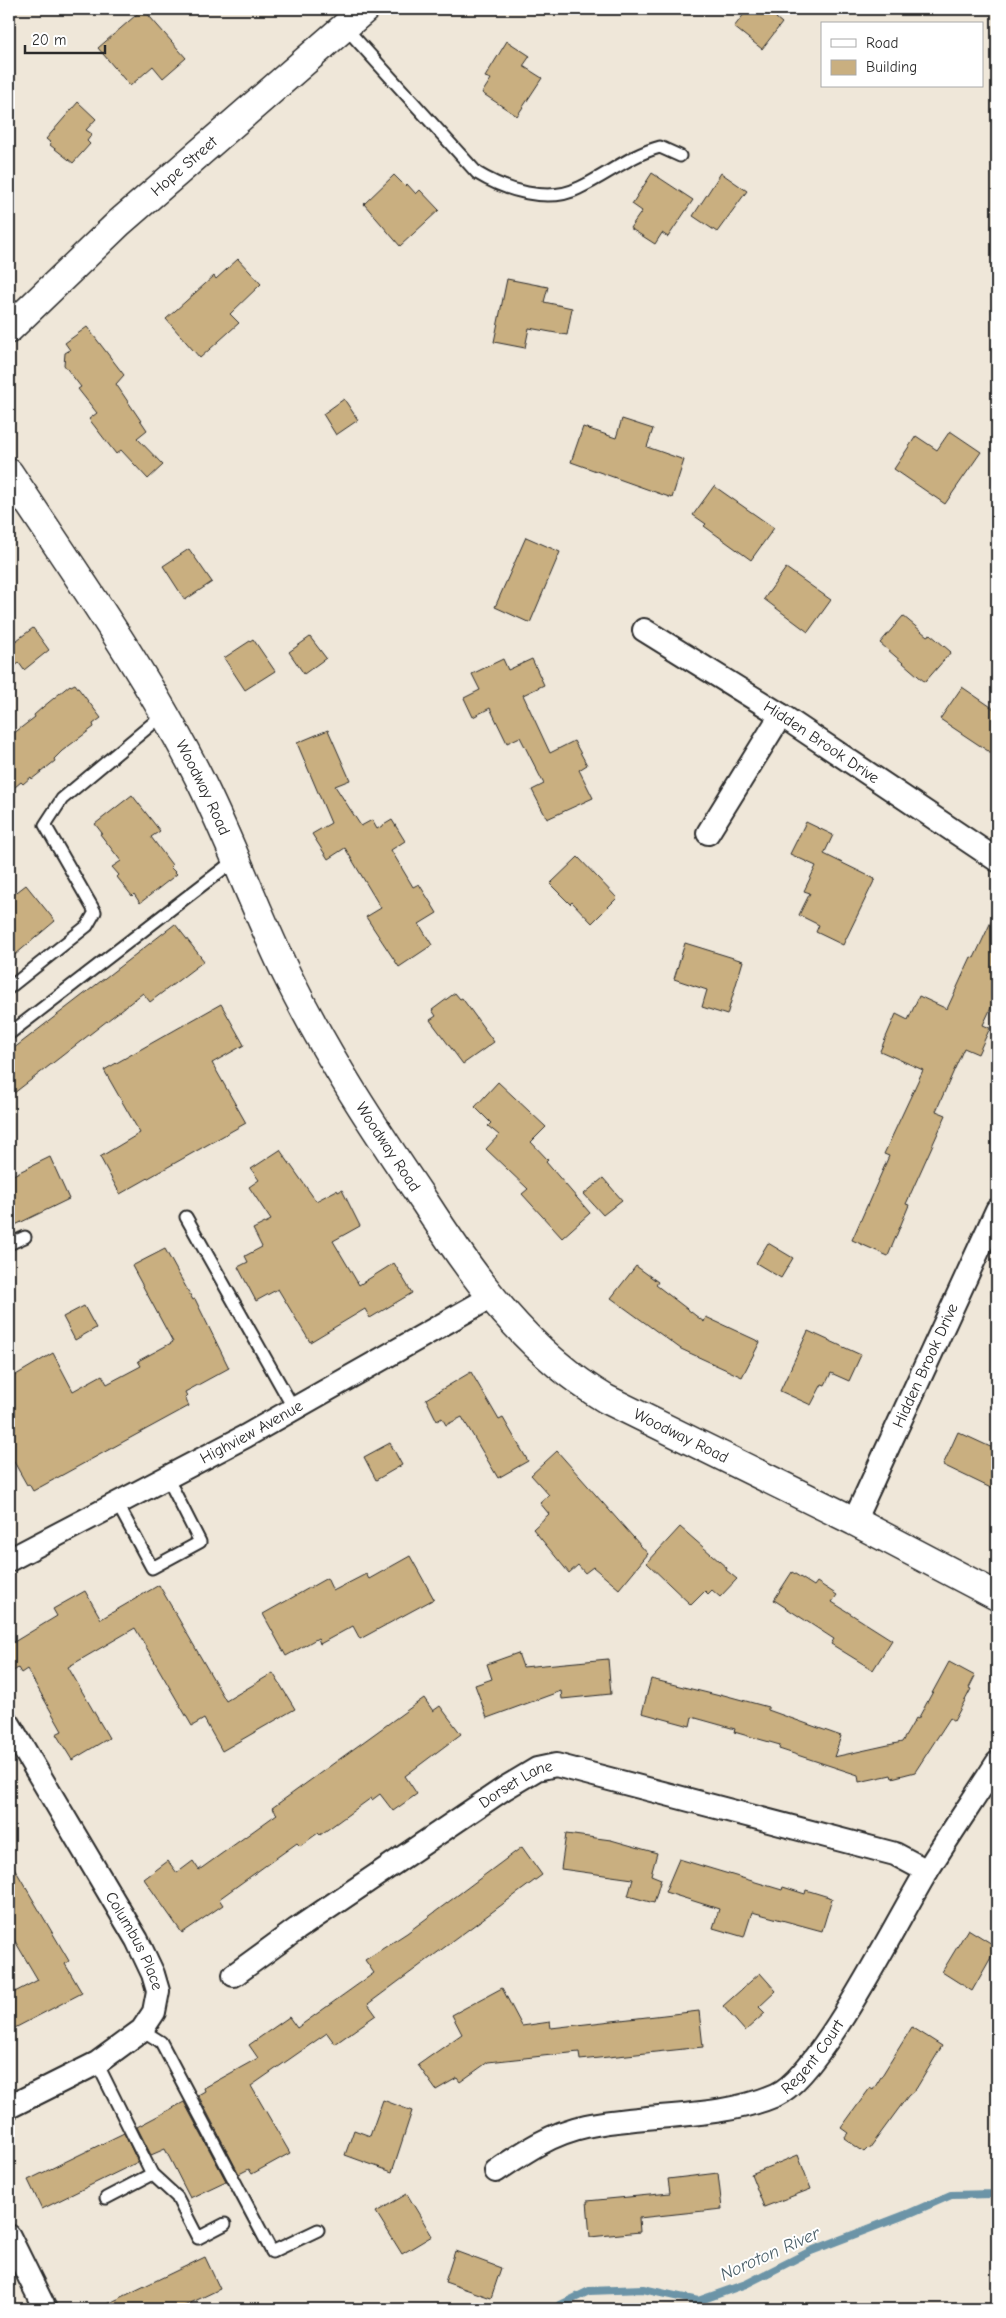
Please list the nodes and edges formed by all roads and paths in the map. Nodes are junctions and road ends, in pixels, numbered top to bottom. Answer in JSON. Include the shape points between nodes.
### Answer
{"nodes":[{"id":1,"x":365,"y":9,"type":"edge"},
{"id":2,"x":344,"y":26,"type":"junction"},
{"id":3,"x":680,"y":156,"type":"dead end"},
{"id":4,"x":9,"y":330,"type":"edge"},
{"id":5,"x":9,"y":473,"type":"edge"},
{"id":6,"x":644,"y":630,"type":"dead end"},
{"id":7,"x":165,"y":713,"type":"junction"},
{"id":8,"x":781,"y":715,"type":"junction"},
{"id":9,"x":708,"y":833,"type":"dead end"},
{"id":10,"x":236,"y":859,"type":"junction"},
{"id":11,"x":997,"y":860,"type":"edge"},
{"id":12,"x":9,"y":988,"type":"edge"},
{"id":13,"x":9,"y":1034,"type":"edge"},
{"id":14,"x":997,"y":1210,"type":"edge"},
{"id":15,"x":186,"y":1217,"type":"dead end"},
{"id":16,"x":24,"y":1237,"type":"dead end"},
{"id":17,"x":9,"y":1244,"type":"edge"},
{"id":18,"x":491,"y":1297,"type":"junction"},
{"id":19,"x":294,"y":1409,"type":"junction"},
{"id":20,"x":167,"y":1477,"type":"junction"},
{"id":21,"x":117,"y":1503,"type":"junction"},
{"id":22,"x":854,"y":1521,"type":"junction"},
{"id":23,"x":9,"y":1560,"type":"edge"},
{"id":24,"x":997,"y":1596,"type":"edge"},
{"id":25,"x":9,"y":1724,"type":"edge"},
{"id":26,"x":997,"y":1763,"type":"edge"},
{"id":27,"x":927,"y":1871,"type":"junction"},
{"id":28,"x":234,"y":1976,"type":"dead end"},
{"id":29,"x":142,"y":2030,"type":"junction"},
{"id":30,"x":97,"y":2063,"type":"junction"},
{"id":31,"x":9,"y":2106,"type":"edge"},
{"id":32,"x":496,"y":2171,"type":"dead end"},
{"id":33,"x":152,"y":2174,"type":"junction"},
{"id":34,"x":106,"y":2198,"type":"dead end"},
{"id":35,"x":225,"y":2224,"type":"dead end"},
{"id":36,"x":318,"y":2230,"type":"dead end"},
{"id":37,"x":9,"y":2236,"type":"edge"},
{"id":38,"x":45,"y":2309,"type":"edge"}],
"edges":[{"from":1,"to":2,"type":"street","name":"Hope Street"},
{"from":2,"to":3,"type":"lane","via":[[477,173],[494,183],[523,193],[559,194],[577,189],[641,152],[660,147]]},
{"from":2,"to":4,"type":"street","name":"Hope Street","via":[[119,223]]},
{"from":5,"to":7,"type":"street","name":"Woodway Road","via":[[100,607]]},
{"from":6,"to":8,"type":"street","name":"Hidden Brook Drive"},
{"from":7,"to":10,"type":"street","name":"Woodway Road","via":[[200,779]]},
{"from":7,"to":12,"type":"lane","via":[[62,799],[45,825],[95,912],[87,926]]},
{"from":8,"to":9,"type":"street"},
{"from":8,"to":11,"type":"street","name":"Hidden Brook Drive"},
{"from":10,"to":13,"type":"lane"},
{"from":10,"to":18,"type":"street","name":"Woodway Road","via":[[286,973],[329,1057],[454,1248]]},
{"from":14,"to":22,"type":"street","name":"Hidden Brook Drive"},
{"from":15,"to":19,"type":"lane"},
{"from":16,"to":17,"type":"lane"},
{"from":18,"to":19,"type":"street","name":"Highview Avenue"},
{"from":18,"to":22,"type":"street","name":"Woodway Road","via":[[521,1332],[587,1388]]},
{"from":19,"to":20,"type":"street","name":"Highview Avenue"},
{"from":20,"to":21,"type":"street","name":"Highview Avenue"},
{"from":20,"to":21,"type":"lane","via":[[200,1542],[152,1568]]},
{"from":21,"to":23,"type":"street","name":"Highview Avenue"},
{"from":22,"to":24,"type":"street","name":"Woodway Road"},
{"from":25,"to":29,"type":"street","name":"Columbus Place","via":[[138,1940],[154,1974],[158,1991],[154,2012]]},
{"from":26,"to":27,"type":"street","name":"Regent Court"},
{"from":27,"to":28,"type":"street","name":"Dorset Lane","via":[[895,1854],[556,1765],[537,1769],[505,1788]]},
{"from":27,"to":32,"type":"street","name":"Regent Court","via":[[822,2048],[796,2080],[778,2094],[751,2104],[586,2126],[543,2140]]},
{"from":29,"to":30,"type":"street","name":"Columbus Place"},
{"from":29,"to":36,"type":"lane","via":[[161,2042],[272,2252]]},
{"from":30,"to":31,"type":"street","name":"Columbus Place"},
{"from":30,"to":33,"type":"lane"},
{"from":33,"to":34,"type":"lane"},
{"from":33,"to":35,"type":"lane","via":[[177,2197],[198,2238]]},
{"from":37,"to":38,"type":"street"}]}
